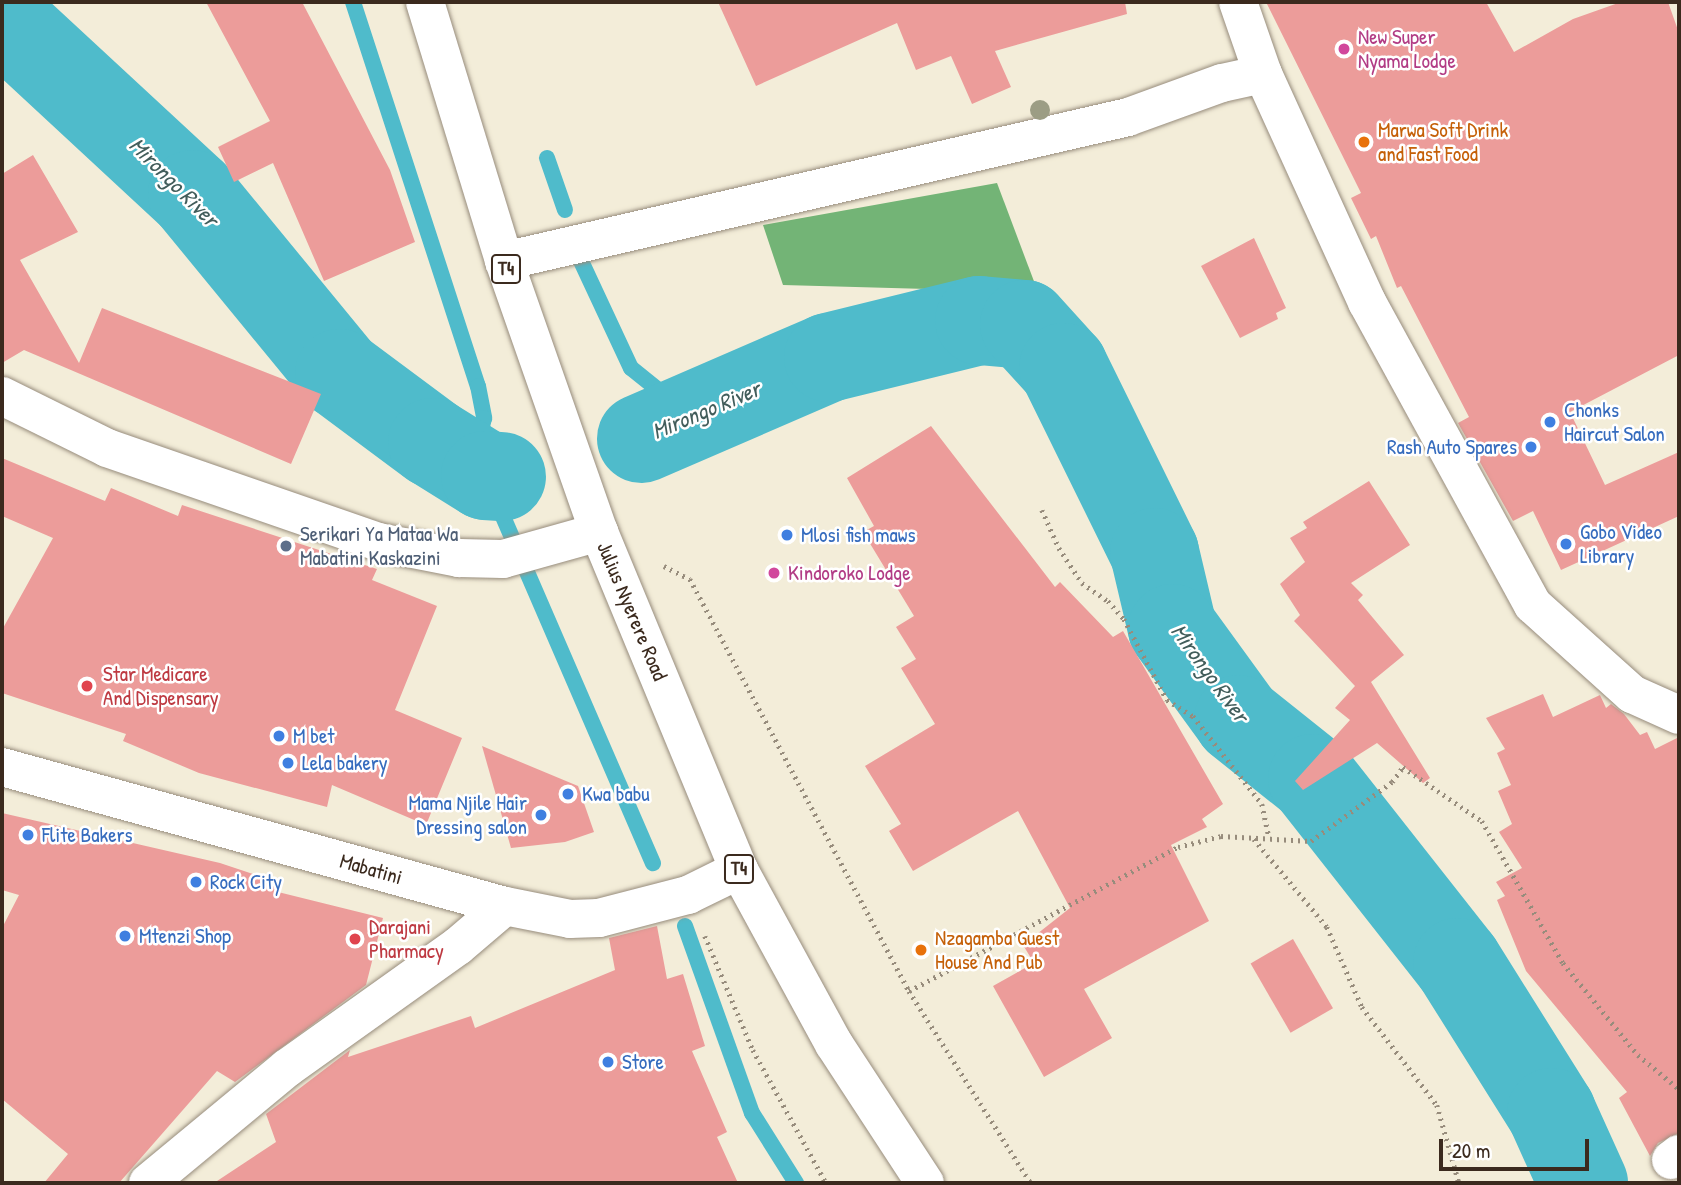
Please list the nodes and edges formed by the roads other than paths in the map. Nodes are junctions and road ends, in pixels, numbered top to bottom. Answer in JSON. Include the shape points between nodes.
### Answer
{"nodes":[{"id":1,"x":425,"y":2,"type":"edge"},
{"id":2,"x":1238,"y":2,"type":"edge"},
{"id":3,"x":1263,"y":74,"type":"junction"},
{"id":4,"x":504,"y":261,"type":"junction"},
{"id":5,"x":2,"y":397,"type":"edge"},
{"id":6,"x":599,"y":533,"type":"junction"},
{"id":7,"x":1679,"y":715,"type":"edge"},
{"id":8,"x":2,"y":766,"type":"edge"},
{"id":9,"x":739,"y":870,"type":"junction"},
{"id":10,"x":505,"y":906,"type":"junction"},
{"id":11,"x":148,"y":1183,"type":"edge"},
{"id":12,"x":925,"y":1183,"type":"edge"}],
"edges":[{"from":1,"to":4,"type":"main road","name":"Julius Nyerere Road","number":"T4"},
{"from":2,"to":3,"type":"main road"},
{"from":3,"to":4,"type":"main road","via":[[1223,83],[1128,117]]},
{"from":3,"to":7,"type":"main road","via":[[1367,302],[1533,605],[1632,694]]},
{"from":4,"to":6,"type":"main road","name":"Julius Nyerere Road","number":"T4"},
{"from":5,"to":6,"type":"main road","via":[[107,448],[378,542],[459,558],[521,555]]},
{"from":6,"to":9,"type":"main road","name":"Julius Nyerere Road","number":"T4"},
{"from":8,"to":10,"type":"main road","name":"Mabatini"},
{"from":9,"to":10,"type":"main road","name":"Mabatini","via":[[688,895],[599,918],[570,919]]},
{"from":9,"to":12,"type":"main road","name":"Julius Nyerere Road","number":"T4","via":[[834,1044]]},
{"from":10,"to":11,"type":"main road","via":[[458,946],[286,1068]]}]}
